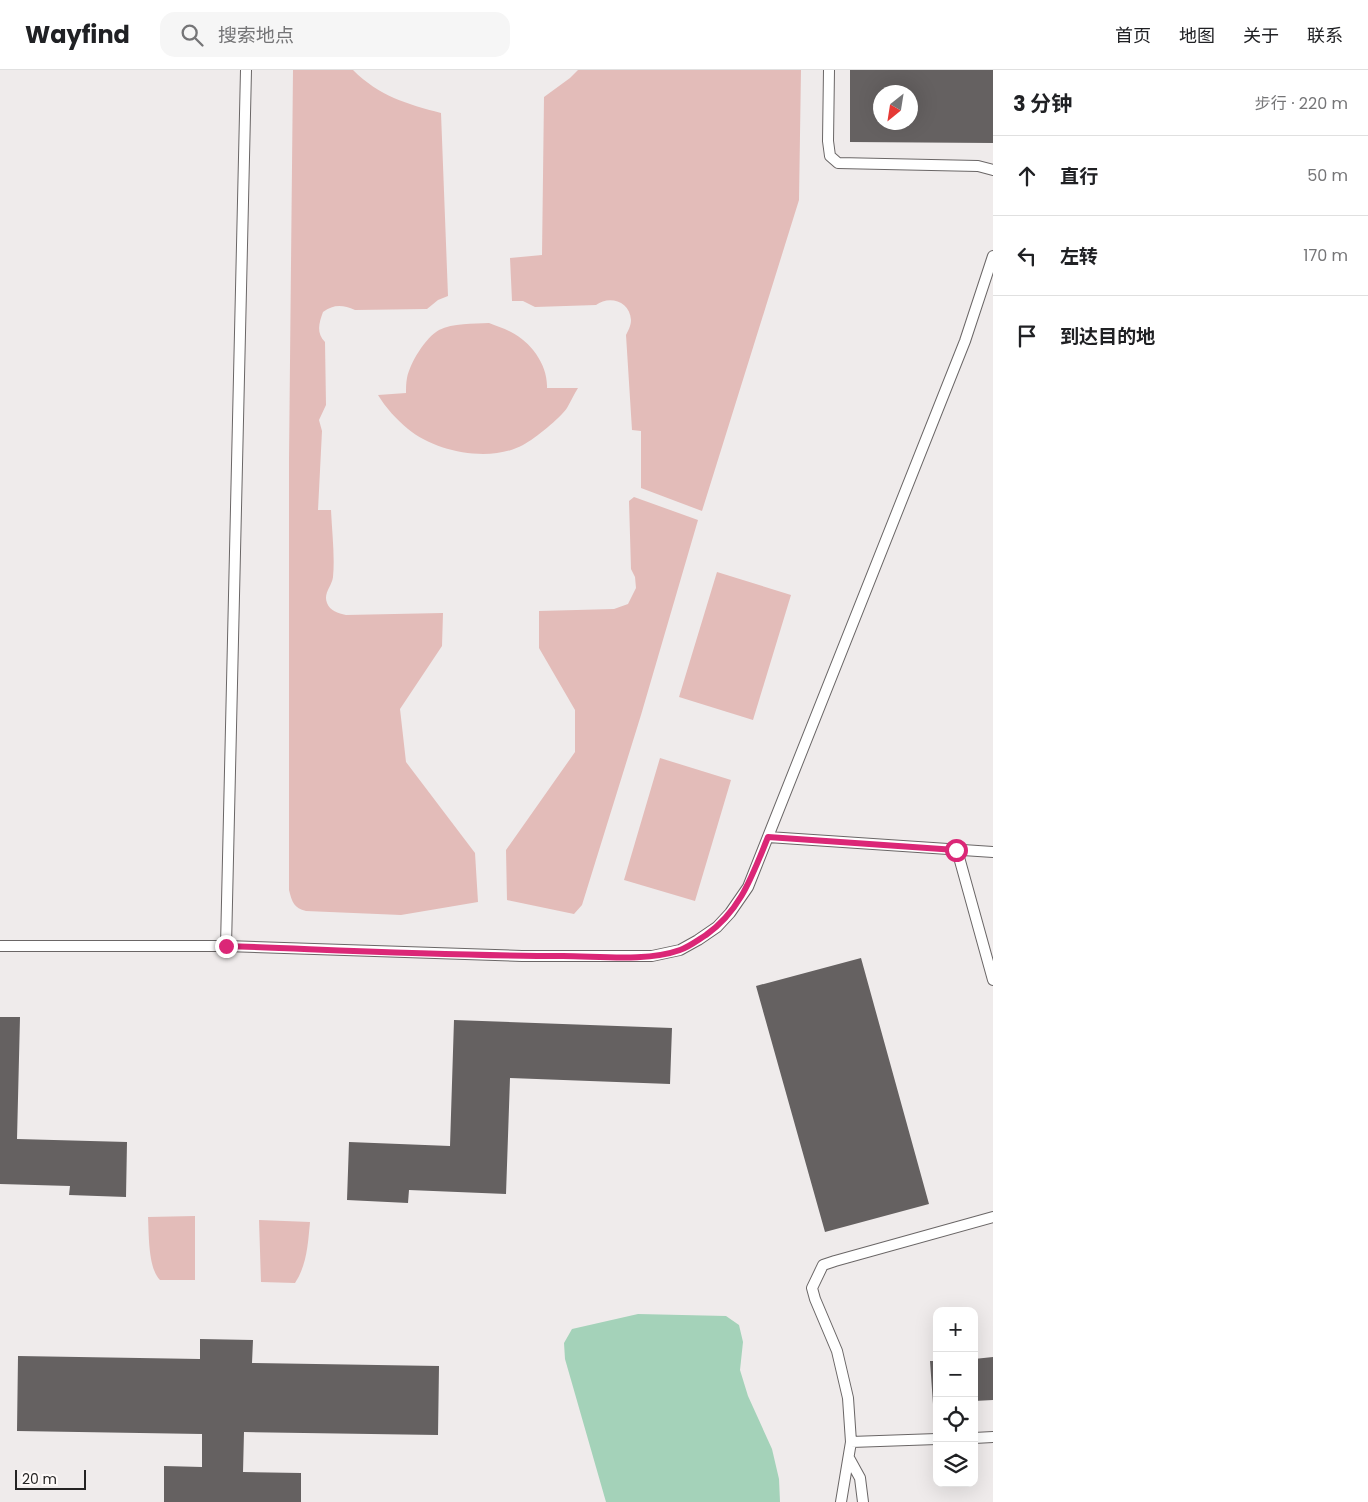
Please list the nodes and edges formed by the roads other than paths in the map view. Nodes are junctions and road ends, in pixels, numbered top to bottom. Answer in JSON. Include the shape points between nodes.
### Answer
{"nodes":[{"id":1,"x":246,"y":70,"type":"edge"},
{"id":2,"x":829,"y":70,"type":"edge"},
{"id":3,"x":993,"y":170,"type":"edge"},
{"id":4,"x":993,"y":256,"type":"edge"},
{"id":5,"x":768,"y":837,"type":"junction"},
{"id":6,"x":956,"y":850,"type":"junction"},
{"id":7,"x":993,"y":852,"type":"edge"},
{"id":8,"x":0,"y":946,"type":"edge"},
{"id":9,"x":226,"y":946,"type":"junction"},
{"id":10,"x":993,"y":980,"type":"edge"},
{"id":11,"x":993,"y":1216,"type":"edge"},
{"id":12,"x":993,"y":1437,"type":"edge"},
{"id":13,"x":978,"y":1438,"type":"edge"},
{"id":14,"x":933,"y":1439,"type":"edge"},
{"id":15,"x":851,"y":1442,"type":"junction"},
{"id":16,"x":849,"y":1458,"type":"junction"},
{"id":17,"x":841,"y":1502,"type":"edge"},
{"id":18,"x":863,"y":1502,"type":"edge"}],
"edges":[{"from":1,"to":9,"type":"lane"},
{"from":2,"to":3,"type":"lane","via":[[828,141],[830,156],[838,163],[978,166]]},
{"from":4,"to":5,"type":"lane","via":[[965,341]]},
{"from":5,"to":6,"type":"lane"},
{"from":5,"to":9,"type":"lane","via":[[748,887],[717,927],[680,950],[652,956],[522,956]]},
{"from":6,"to":7,"type":"lane"},
{"from":6,"to":10,"type":"lane"},
{"from":8,"to":9,"type":"lane"},
{"from":11,"to":15,"type":"lane","via":[[824,1265],[812,1288],[837,1351],[848,1398]]},
{"from":12,"to":13,"type":"lane"},
{"from":14,"to":15,"type":"lane"},
{"from":15,"to":16,"type":"lane"},
{"from":16,"to":17,"type":"lane"},
{"from":16,"to":18,"type":"lane","via":[[860,1478]]}]}
